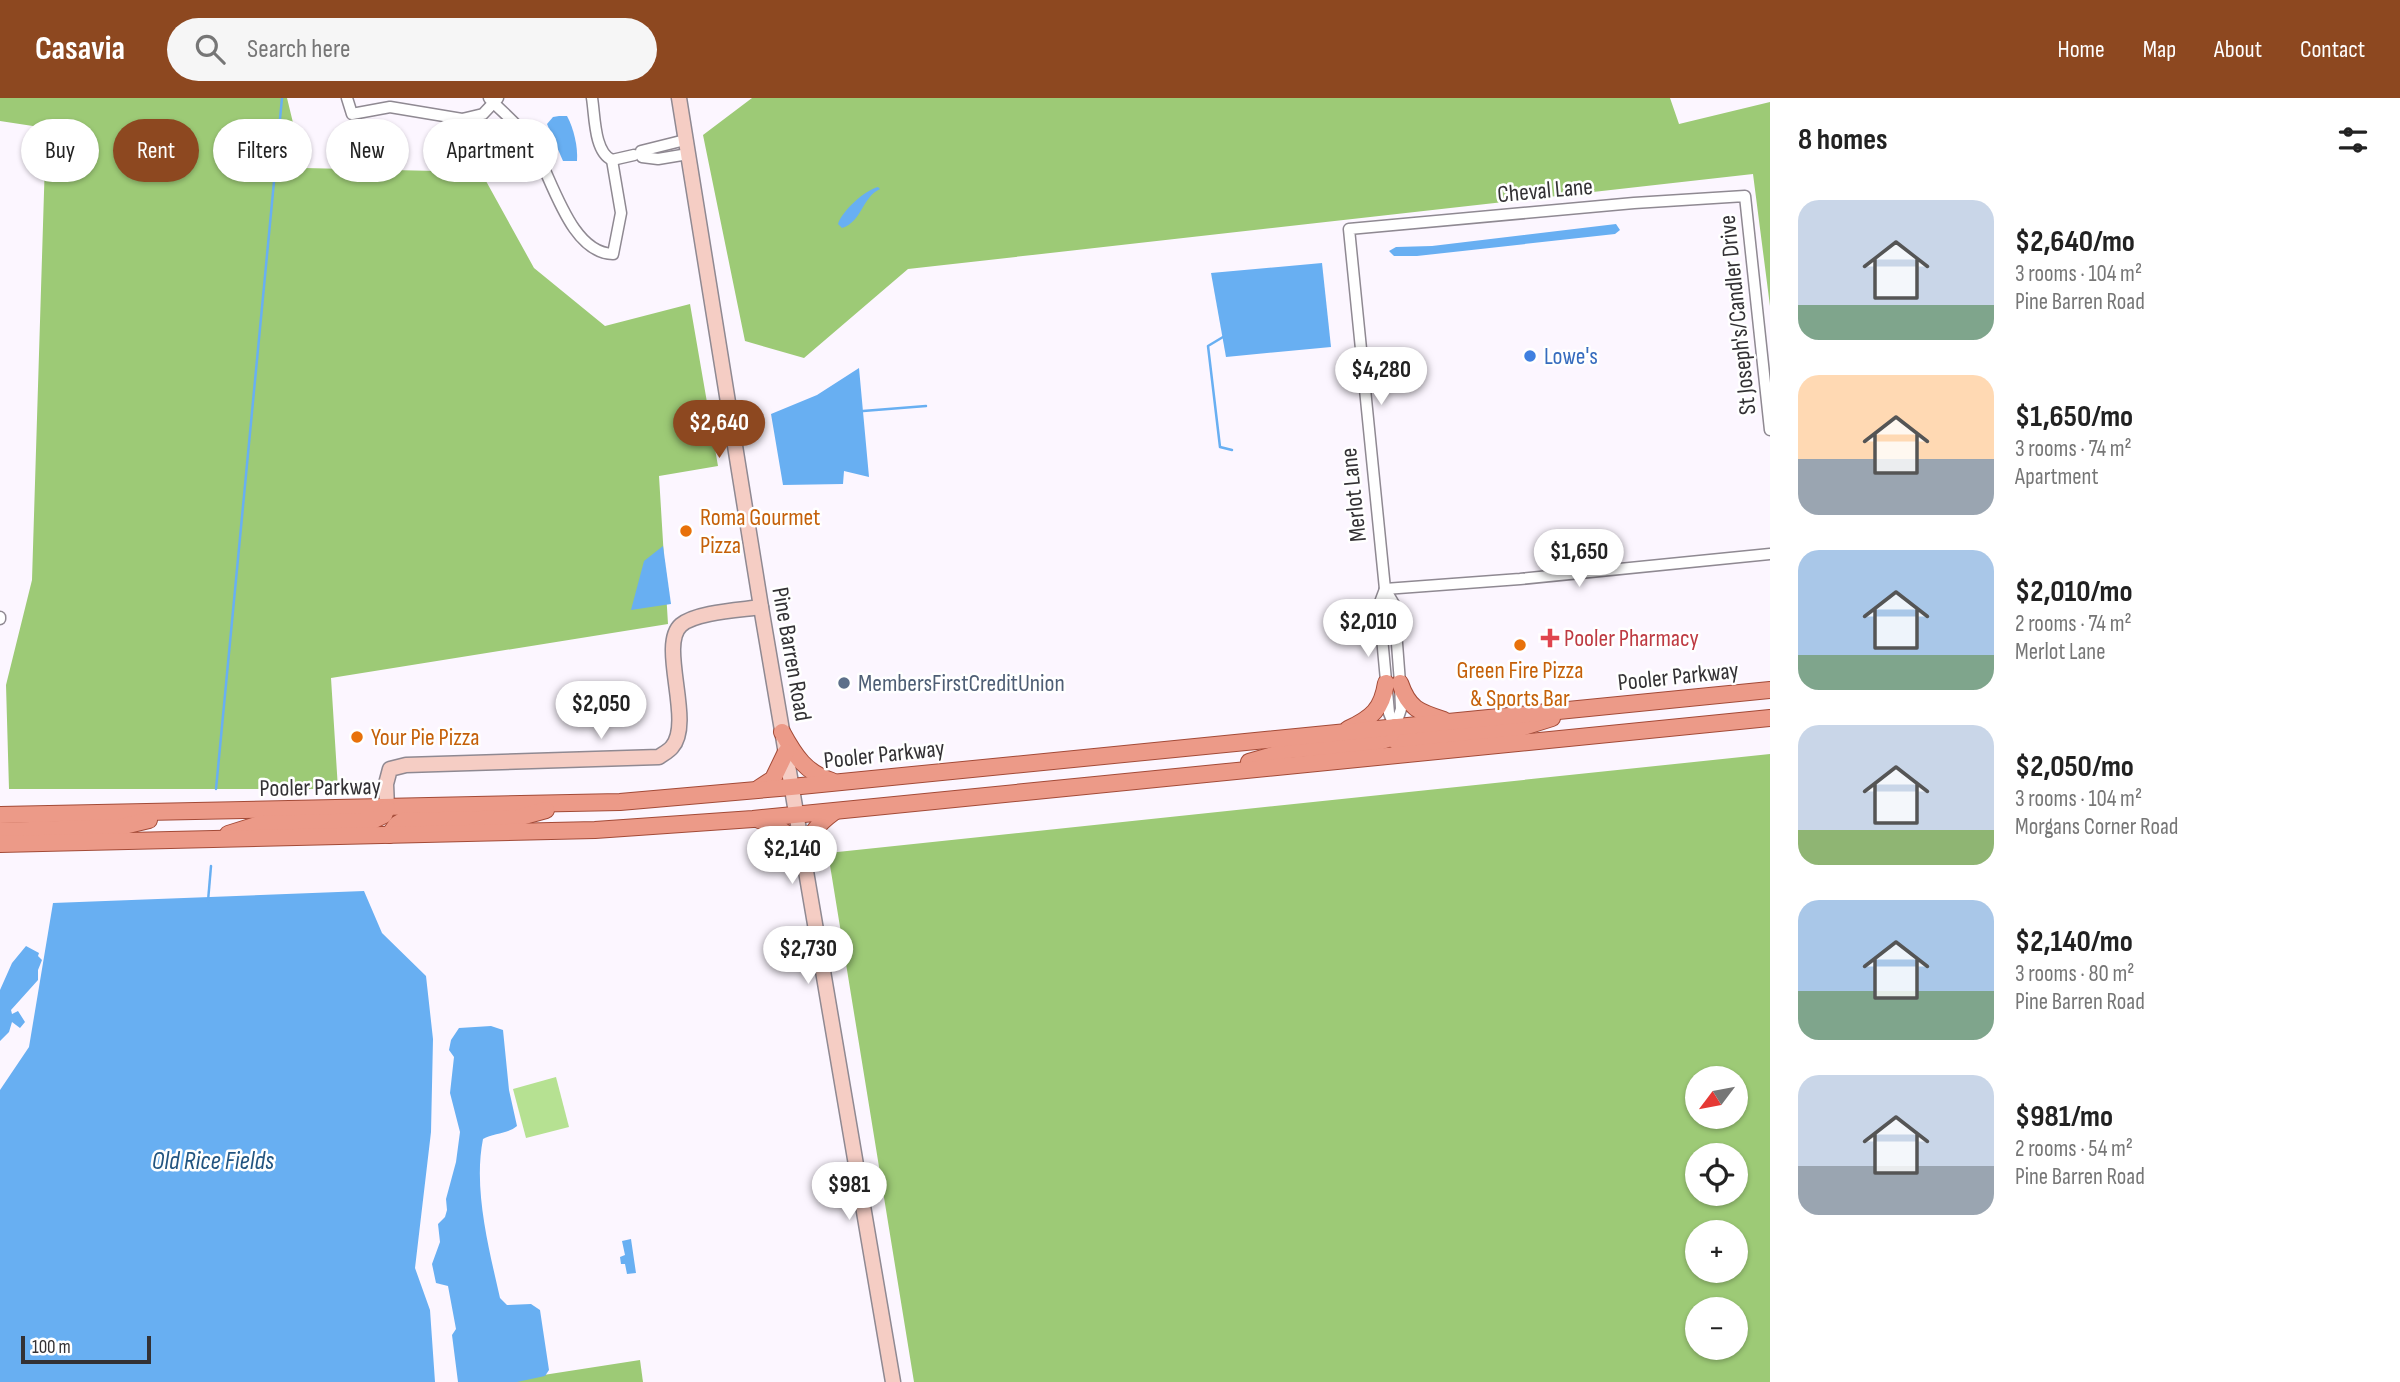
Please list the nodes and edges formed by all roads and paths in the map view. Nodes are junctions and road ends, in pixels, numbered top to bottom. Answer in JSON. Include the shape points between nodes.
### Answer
{"nodes":[{"id":1,"x":347,"y":98,"type":"edge"},
{"id":2,"x":592,"y":98,"type":"edge"},
{"id":3,"x":679,"y":98,"type":"edge"},
{"id":4,"x":493,"y":100,"type":"edge"},
{"id":5,"x":687,"y":147,"type":"junction"},
{"id":6,"x":612,"y":160,"type":"junction"},
{"id":7,"x":1745,"y":196,"type":"joint"},
{"id":8,"x":1349,"y":229,"type":"joint"},
{"id":9,"x":1770,"y":430,"type":"edge"},
{"id":10,"x":1770,"y":554,"type":"edge"},
{"id":11,"x":1385,"y":589,"type":"junction"},
{"id":12,"x":761,"y":607,"type":"junction"},
{"id":13,"x":1393,"y":683,"type":"junction"},
{"id":14,"x":1768,"y":689,"type":"edge"},
{"id":15,"x":1584,"y":708,"type":"junction"},
{"id":16,"x":1770,"y":718,"type":"edge"},
{"id":17,"x":1450,"y":721,"type":"junction"},
{"id":18,"x":782,"y":733,"type":"junction"},
{"id":19,"x":1341,"y":733,"type":"junction"},
{"id":20,"x":1396,"y":741,"type":"junction"},
{"id":21,"x":786,"y":752,"type":"junction"},
{"id":22,"x":1208,"y":773,"type":"junction"},
{"id":23,"x":838,"y":782,"type":"junction"},
{"id":24,"x":791,"y":787,"type":"junction"},
{"id":25,"x":751,"y":791,"type":"junction"},
{"id":26,"x":569,"y":803,"type":"junction"},
{"id":27,"x":387,"y":808,"type":"junction"},
{"id":28,"x":836,"y":811,"type":"junction"},
{"id":29,"x":182,"y":813,"type":"junction"},
{"id":30,"x":0,"y":815,"type":"edge"},
{"id":31,"x":797,"y":815,"type":"junction"},
{"id":32,"x":753,"y":819,"type":"junction"},
{"id":33,"x":0,"y":831,"type":"edge"},
{"id":34,"x":389,"y":835,"type":"junction"},
{"id":35,"x":212,"y":839,"type":"junction"},
{"id":36,"x":0,"y":844,"type":"edge"},
{"id":37,"x":804,"y":856,"type":"junction"},
{"id":38,"x":893,"y":1382,"type":"edge"}],
"edges":[{"from":1,"to":4,"type":"street","via":[[352,114],[390,107],[459,120],[483,114]]},
{"from":2,"to":6,"type":"street","via":[[600,147]]},
{"from":3,"to":5,"type":"main road","name":"Pine Barren Road"},
{"from":4,"to":6,"type":"street","via":[[530,141],[574,230],[603,254],[613,254],[621,217]]},
{"from":5,"to":6,"type":"street"},
{"from":5,"to":12,"type":"main road","name":"Pine Barren Road"},
{"from":7,"to":8,"type":"street","name":"Cheval Lane"},
{"from":7,"to":9,"type":"street","name":"St Joseph's/Candler Drive"},
{"from":8,"to":11,"type":"street","name":"Merlot Lane"},
{"from":10,"to":11,"type":"street"},
{"from":11,"to":13,"type":"street","name":"Merlot Lane","via":[[1394,604]]},
{"from":12,"to":18,"type":"main road","name":"Pine Barren Road"},
{"from":12,"to":27,"type":"main road","via":[[693,619],[680,626],[673,640],[679,730],[673,746],[659,757],[406,765],[390,769]]},
{"from":13,"to":17,"type":"main road","via":[[1412,706]]},
{"from":13,"to":19,"type":"main road","via":[[1373,714]]},
{"from":13,"to":20,"type":"street","name":"Merlot Lane","via":[[1389,713]]},
{"from":14,"to":15,"type":"main road","name":"Pooler Parkway"},
{"from":15,"to":17,"type":"main road","name":"Pooler Parkway"},
{"from":15,"to":20,"type":"main road","via":[[1514,730]]},
{"from":16,"to":20,"type":"main road","name":"Pooler Parkway"},
{"from":17,"to":20,"type":"main road","name":"Pooler Parkway"},
{"from":18,"to":21,"type":"main road","name":"Pine Barren Road"},
{"from":18,"to":23,"type":"main road","via":[[810,771]]},
{"from":19,"to":20,"type":"main road","name":"Pooler Parkway"},
{"from":19,"to":23,"type":"main road","name":"Pooler Parkway"},
{"from":20,"to":22,"type":"main road","name":"Pooler Parkway"},
{"from":20,"to":22,"type":"main road","via":[[1388,738],[1290,750]]},
{"from":21,"to":24,"type":"main road","name":"Pine Barren Road"},
{"from":21,"to":25,"type":"main road","via":[[773,779]]},
{"from":22,"to":28,"type":"main road","name":"Pooler Parkway"},
{"from":23,"to":24,"type":"main road","name":"Pooler Parkway"},
{"from":24,"to":25,"type":"main road","name":"Pooler Parkway"},
{"from":24,"to":31,"type":"main road","name":"Pine Barren Road"},
{"from":25,"to":26,"type":"main road","name":"Pooler Parkway"},
{"from":26,"to":27,"type":"main road","name":"Pooler Parkway"},
{"from":26,"to":34,"type":"main road","via":[[517,818],[402,821]]},
{"from":27,"to":29,"type":"main road","name":"Pooler Parkway"},
{"from":27,"to":35,"type":"main road","via":[[384,816],[372,821],[260,824]]},
{"from":28,"to":31,"type":"main road","name":"Pooler Parkway"},
{"from":28,"to":37,"type":"main road","via":[[815,828]]},
{"from":29,"to":30,"type":"main road","name":"Pooler Parkway"},
{"from":29,"to":33,"type":"main road","via":[[120,827]]},
{"from":31,"to":32,"type":"main road","name":"Pooler Parkway"},
{"from":31,"to":37,"type":"main road","name":"Pine Barren Road"},
{"from":32,"to":34,"type":"main road","name":"Pooler Parkway","via":[[595,830]]},
{"from":32,"to":37,"type":"main road","via":[[789,834]]},
{"from":34,"to":35,"type":"main road","name":"Pooler Parkway"},
{"from":35,"to":36,"type":"main road","name":"Pooler Parkway"},
{"from":37,"to":38,"type":"main road","name":"Pine Barren Road"}]}
